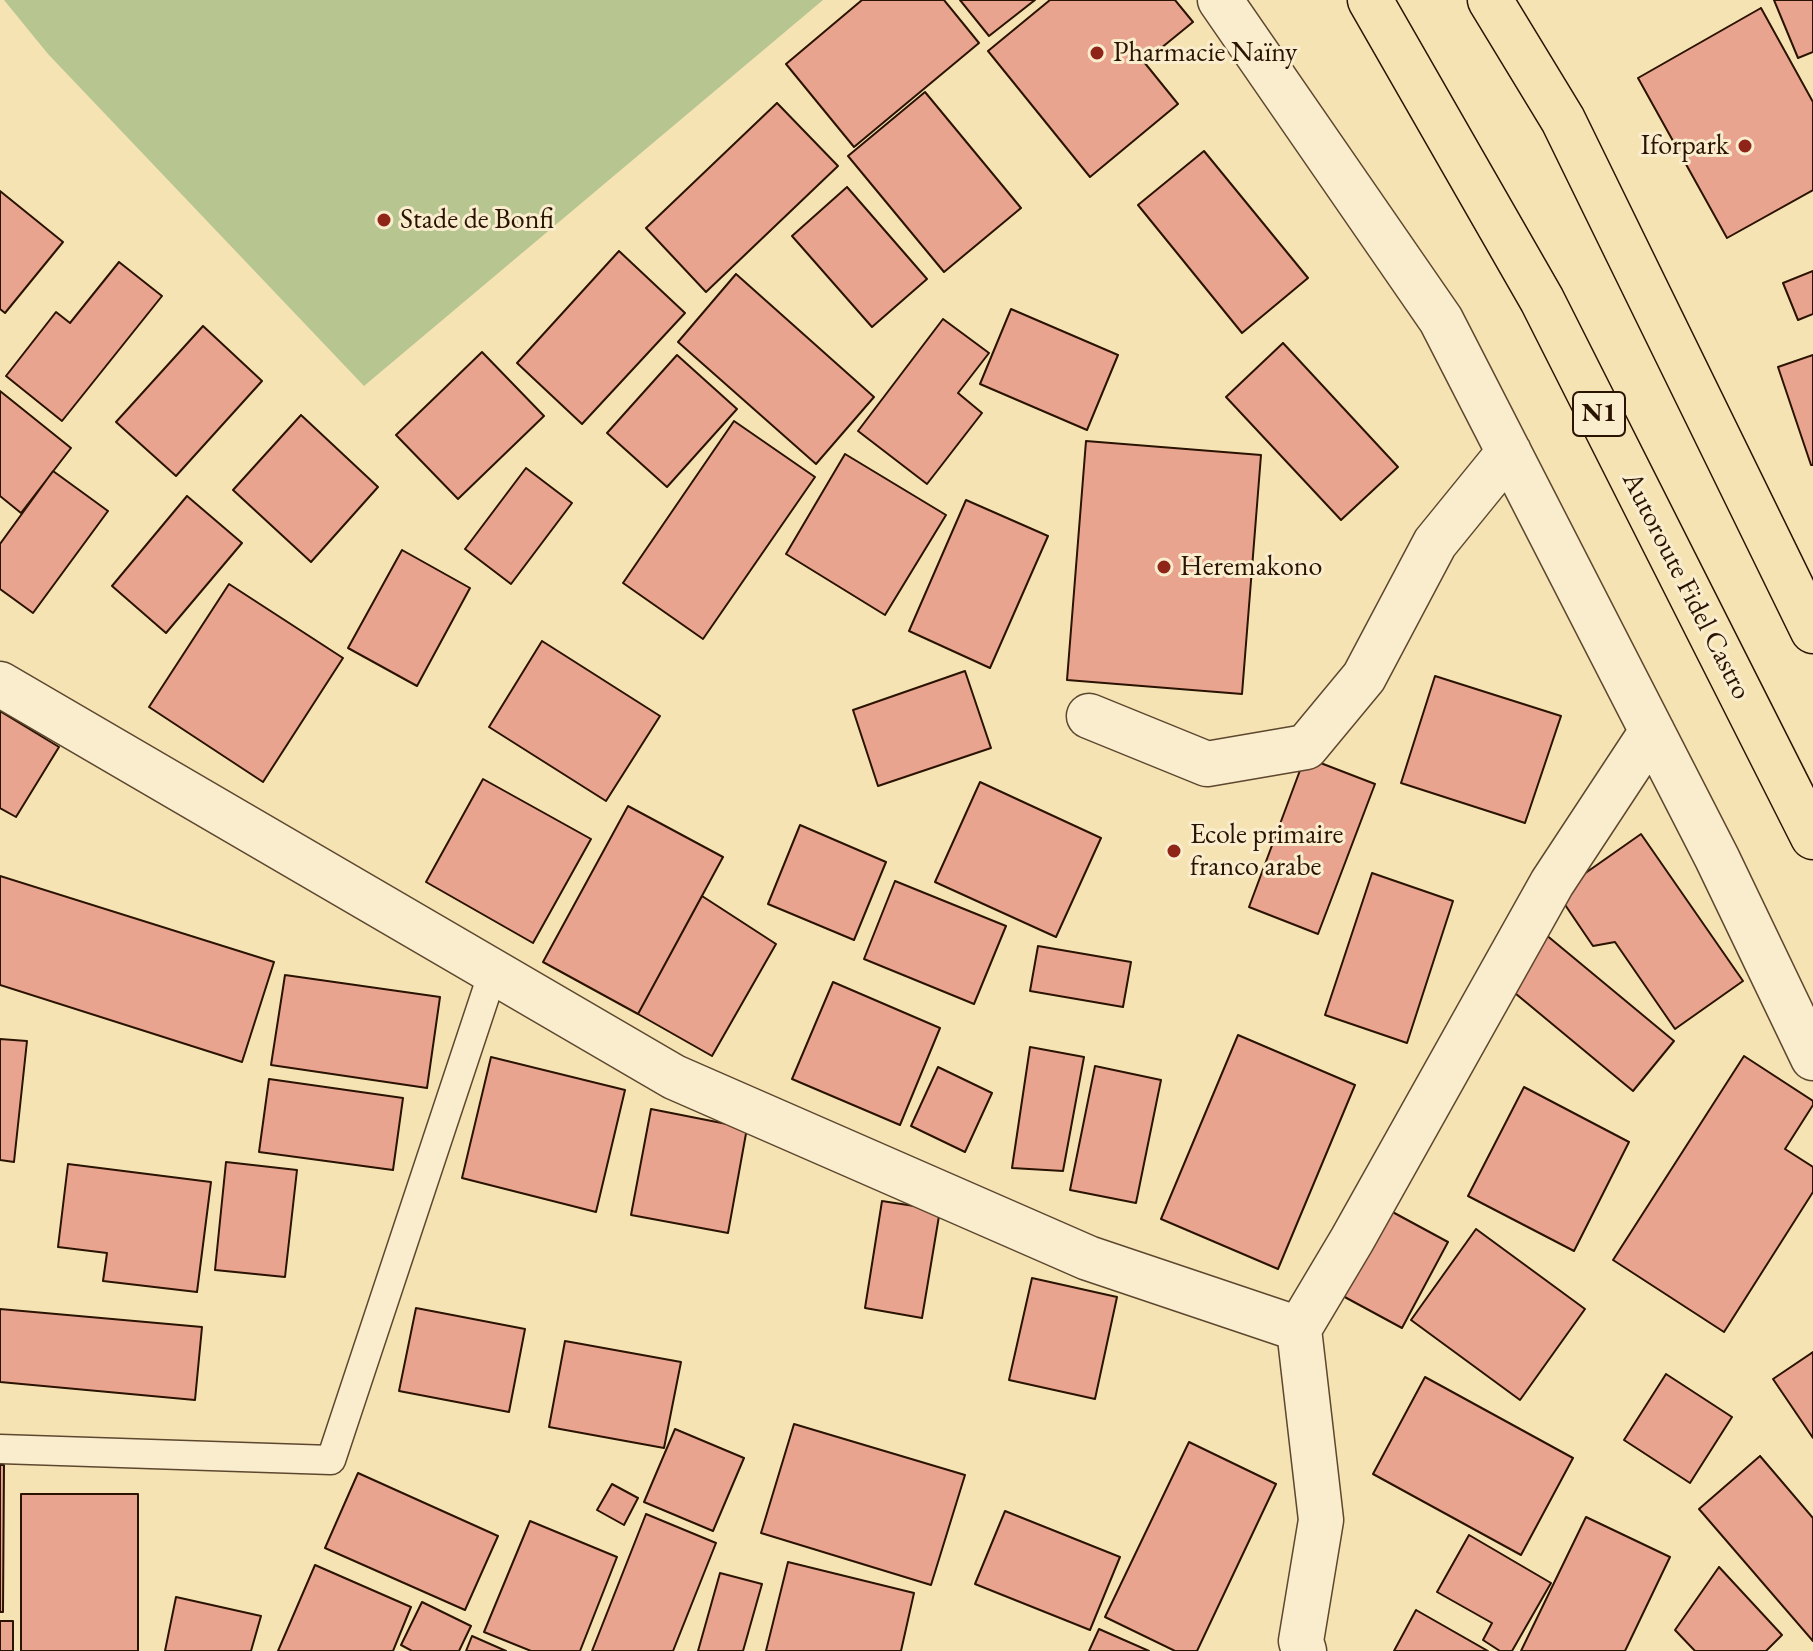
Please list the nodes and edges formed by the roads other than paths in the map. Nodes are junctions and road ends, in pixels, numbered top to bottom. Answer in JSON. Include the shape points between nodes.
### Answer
{"nodes":[{"id":1,"x":1220,"y":0,"type":"edge"},
{"id":2,"x":1370,"y":0,"type":"edge"},
{"id":3,"x":1490,"y":0,"type":"edge"},
{"id":4,"x":1509,"y":452,"type":"junction"},
{"id":5,"x":1813,"y":631,"type":"edge"},
{"id":6,"x":0,"y":684,"type":"edge"},
{"id":7,"x":1089,"y":716,"type":"dead end"},
{"id":8,"x":1652,"y":731,"type":"junction"},
{"id":9,"x":1813,"y":837,"type":"edge"},
{"id":10,"x":493,"y":972,"type":"junction"},
{"id":11,"x":1813,"y":1058,"type":"edge"},
{"id":12,"x":1299,"y":1329,"type":"junction"},
{"id":13,"x":0,"y":1449,"type":"edge"},
{"id":14,"x":1304,"y":1651,"type":"edge"}],
"edges":[{"from":1,"to":4,"type":"street","via":[[1441,320]]},
{"from":2,"to":9,"type":"highway","name":"Autoroute Fidel Castro","number":"N1","via":[[1542,300]]},
{"from":3,"to":5,"type":"highway","via":[[1563,120]]},
{"from":4,"to":7,"type":"street","via":[[1435,543],[1364,677],[1306,747],[1207,764]]},
{"from":4,"to":8,"type":"street"},
{"from":6,"to":10,"type":"street"},
{"from":8,"to":11,"type":"street"},
{"from":8,"to":12,"type":"street","via":[[1552,883]]},
{"from":10,"to":12,"type":"street","via":[[674,1077],[1088,1258]]},
{"from":10,"to":13,"type":"lane","via":[[331,1460]]},
{"from":12,"to":14,"type":"street","via":[[1321,1520],[1301,1641]]}]}
